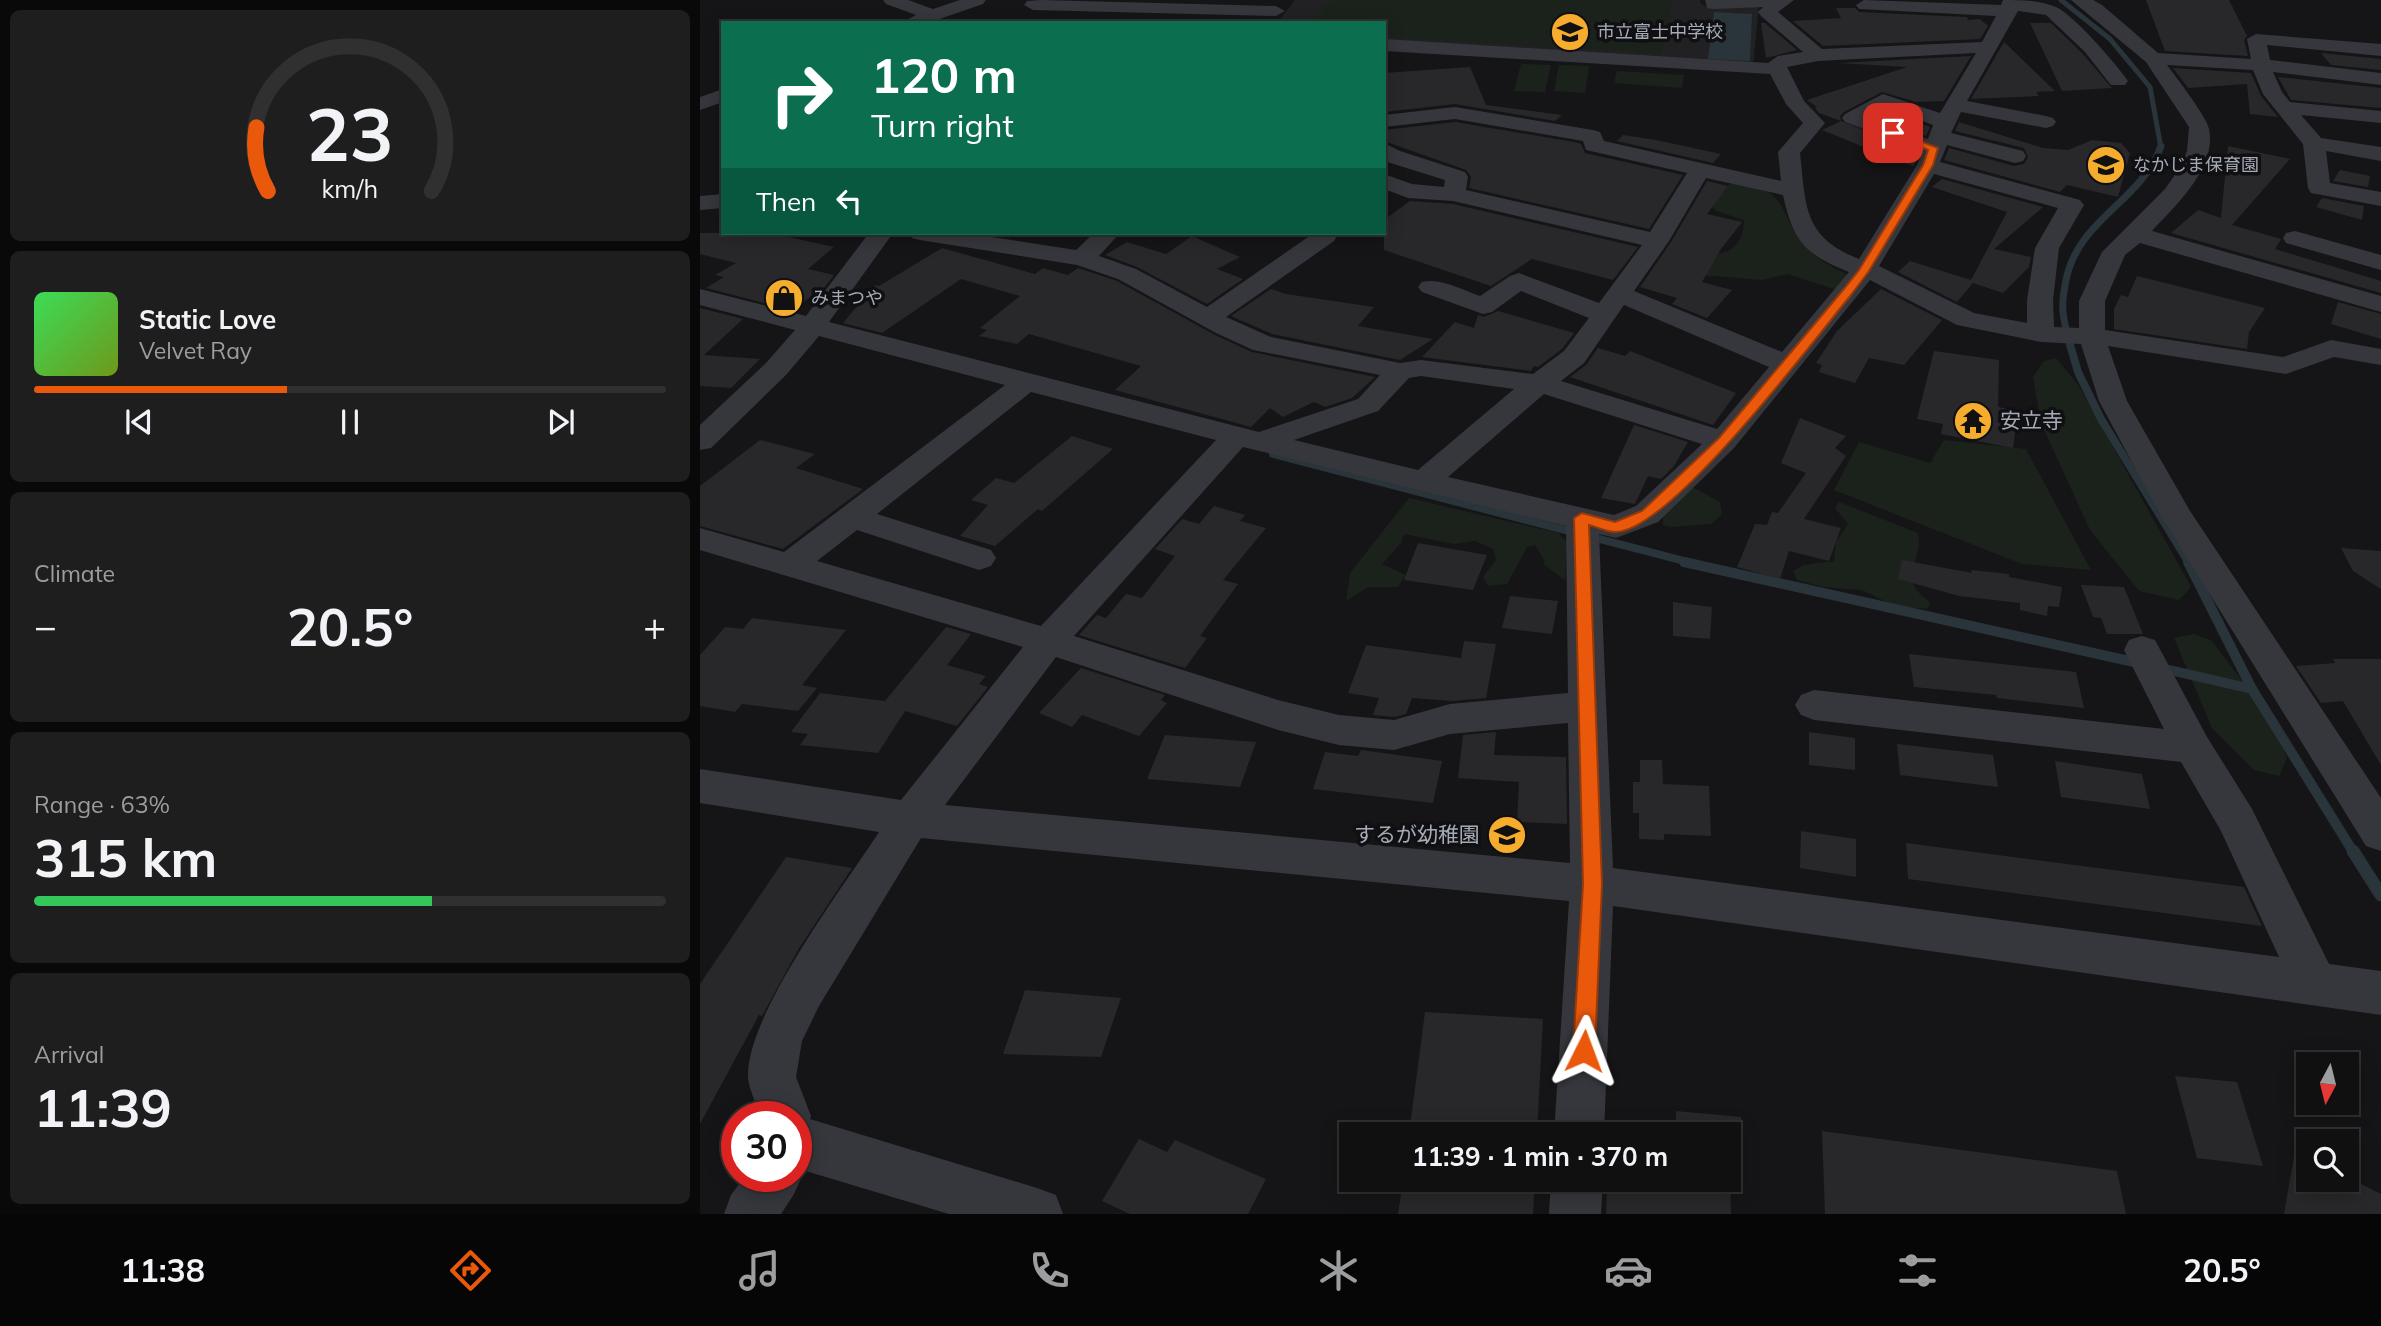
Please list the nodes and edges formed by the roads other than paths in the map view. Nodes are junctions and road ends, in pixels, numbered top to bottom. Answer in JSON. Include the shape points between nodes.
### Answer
{"nodes":[{"id":1,"x":892,"y":0,"type":"edge"},
{"id":2,"x":977,"y":0,"type":"edge"},
{"id":3,"x":1714,"y":0,"type":"edge"},
{"id":4,"x":2080,"y":0,"type":"edge"},
{"id":5,"x":1784,"y":1,"type":"edge"},
{"id":6,"x":1035,"y":3,"type":"edge"},
{"id":7,"x":1865,"y":5,"type":"dead end"},
{"id":8,"x":2011,"y":5,"type":"edge"},
{"id":9,"x":1276,"y":11,"type":"edge"},
{"id":10,"x":933,"y":15,"type":"junction"},
{"id":11,"x":916,"y":21,"type":"edge"},
{"id":12,"x":1022,"y":21,"type":"edge"},
{"id":13,"x":1386,"y":45,"type":"edge"},
{"id":14,"x":1989,"y":47,"type":"junction"},
{"id":15,"x":2381,"y":50,"type":"edge"},
{"id":16,"x":1818,"y":55,"type":"junction"},
{"id":17,"x":2153,"y":58,"type":"junction"},
{"id":18,"x":2263,"y":65,"type":"junction"},
{"id":19,"x":1777,"y":69,"type":"junction"},
{"id":20,"x":2381,"y":79,"type":"edge"},
{"id":21,"x":2118,"y":81,"type":"dead end"},
{"id":22,"x":721,"y":96,"type":"edge"},
{"id":23,"x":700,"y":104,"type":"edge"},
{"id":24,"x":2284,"y":107,"type":"junction"},
{"id":25,"x":2381,"y":117,"type":"edge"},
{"id":26,"x":1386,"y":121,"type":"edge"},
{"id":27,"x":2046,"y":121,"type":"dead end"},
{"id":28,"x":1940,"y":135,"type":"junction"},
{"id":29,"x":2314,"y":144,"type":"junction"},
{"id":30,"x":1386,"y":151,"type":"edge"},
{"id":31,"x":2381,"y":154,"type":"edge"},
{"id":32,"x":2015,"y":156,"type":"dead end"},
{"id":33,"x":1700,"y":170,"type":"junction"},
{"id":34,"x":1386,"y":182,"type":"edge"},
{"id":35,"x":1793,"y":191,"type":"junction"},
{"id":36,"x":1453,"y":194,"type":"junction"},
{"id":37,"x":2381,"y":199,"type":"edge"},
{"id":38,"x":721,"y":201,"type":"edge"},
{"id":39,"x":700,"y":203,"type":"edge"},
{"id":40,"x":2136,"y":234,"type":"junction"},
{"id":41,"x":880,"y":235,"type":"edge"},
{"id":42,"x":933,"y":235,"type":"edge"},
{"id":43,"x":1106,"y":235,"type":"edge"},
{"id":44,"x":1325,"y":236,"type":"dead end"},
{"id":45,"x":2295,"y":238,"type":"dead end"},
{"id":46,"x":1657,"y":241,"type":"junction"},
{"id":47,"x":1082,"y":258,"type":"junction"},
{"id":48,"x":2381,"y":263,"type":"edge"},
{"id":49,"x":1864,"y":271,"type":"junction"},
{"id":50,"x":1431,"y":288,"type":"dead end"},
{"id":51,"x":700,"y":297,"type":"edge"},
{"id":52,"x":1613,"y":304,"type":"junction"},
{"id":53,"x":2381,"y":304,"type":"edge"},
{"id":54,"x":1209,"y":317,"type":"junction"},
{"id":55,"x":812,"y":327,"type":"junction"},
{"id":56,"x":2040,"y":334,"type":"junction"},
{"id":57,"x":2092,"y":338,"type":"junction"},
{"id":58,"x":2381,"y":357,"type":"edge"},
{"id":59,"x":1788,"y":365,"type":"junction"},
{"id":60,"x":1400,"y":371,"type":"junction"},
{"id":61,"x":1541,"y":383,"type":"junction"},
{"id":62,"x":1019,"y":388,"type":"junction"},
{"id":63,"x":1247,"y":439,"type":"junction"},
{"id":64,"x":700,"y":441,"type":"edge"},
{"id":65,"x":1723,"y":441,"type":"junction"},
{"id":66,"x":1423,"y":482,"type":"junction"},
{"id":67,"x":853,"y":517,"type":"junction"},
{"id":68,"x":1582,"y":518,"type":"junction"},
{"id":69,"x":700,"y":539,"type":"edge"},
{"id":70,"x":979,"y":558,"type":"dead end"},
{"id":71,"x":790,"y":565,"type":"junction"},
{"id":72,"x":1048,"y":641,"type":"junction"},
{"id":73,"x":2142,"y":650,"type":"dead end"},
{"id":74,"x":1814,"y":705,"type":"dead end"},
{"id":75,"x":1587,"y":706,"type":"junction"},
{"id":76,"x":2193,"y":748,"type":"junction"},
{"id":77,"x":700,"y":786,"type":"edge"},
{"id":78,"x":910,"y":819,"type":"junction"},
{"id":79,"x":2381,"y":833,"type":"edge"},
{"id":80,"x":1592,"y":884,"type":"junction"},
{"id":81,"x":2350,"y":989,"type":"edge"},
{"id":82,"x":779,"y":1101,"type":"edge"},
{"id":83,"x":1580,"y":1122,"type":"edge"},
{"id":84,"x":812,"y":1150,"type":"edge"},
{"id":85,"x":763,"y":1192,"type":"edge"},
{"id":86,"x":1576,"y":1192,"type":"edge"},
{"id":87,"x":750,"y":1214,"type":"edge"},
{"id":88,"x":1037,"y":1214,"type":"edge"},
{"id":89,"x":1575,"y":1214,"type":"edge"}],
"edges":[{"from":1,"to":10,"type":"street"},
{"from":2,"to":10,"type":"street"},
{"from":3,"to":5,"type":"street","via":[[1713,4]]},
{"from":4,"to":17,"type":"street"},
{"from":5,"to":16,"type":"street","via":[[1766,12]]},
{"from":6,"to":9,"type":"street"},
{"from":6,"to":12,"type":"street"},
{"from":7,"to":8,"type":"street"},
{"from":8,"to":14,"type":"street"},
{"from":8,"to":21,"type":"street","via":[[2051,11],[2091,47]]},
{"from":10,"to":11,"type":"street"},
{"from":13,"to":19,"type":"street"},
{"from":14,"to":16,"type":"street"},
{"from":14,"to":28,"type":"street"},
{"from":15,"to":18,"type":"street","via":[[2256,39]]},
{"from":16,"to":19,"type":"street","via":[[1785,60]]},
{"from":17,"to":18,"type":"street"},
{"from":17,"to":40,"type":"street","via":[[2199,127],[2198,150],[2173,194]]},
{"from":18,"to":20,"type":"street"},
{"from":18,"to":24,"type":"street","via":[[2265,79]]},
{"from":19,"to":35,"type":"street","via":[[1796,104],[1815,123],[1789,152]]},
{"from":22,"to":23,"type":"street"},
{"from":24,"to":25,"type":"street"},
{"from":24,"to":29,"type":"street"},
{"from":26,"to":33,"type":"street","via":[[1455,113],[1593,136],[1587,153]]},
{"from":27,"to":28,"type":"street"},
{"from":28,"to":32,"type":"street"},
{"from":28,"to":49,"type":"street"},
{"from":28,"to":56,"type":"street","via":[[2071,205],[2047,248]]},
{"from":29,"to":31,"type":"street"},
{"from":29,"to":37,"type":"street","via":[[2319,188]]},
{"from":30,"to":36,"type":"street","via":[[1457,177]]},
{"from":33,"to":35,"type":"street"},
{"from":33,"to":46,"type":"street"},
{"from":34,"to":36,"type":"street","via":[[1408,191]]},
{"from":35,"to":49,"type":"street","via":[[1799,217],[1814,244]]},
{"from":36,"to":46,"type":"street"},
{"from":38,"to":39,"type":"street"},
{"from":40,"to":53,"type":"street"},
{"from":40,"to":57,"type":"street","via":[[2114,251],[2103,272],[2092,301]]},
{"from":41,"to":55,"type":"street"},
{"from":42,"to":47,"type":"street"},
{"from":43,"to":47,"type":"street"},
{"from":44,"to":54,"type":"street"},
{"from":45,"to":48,"type":"street"},
{"from":46,"to":52,"type":"street"},
{"from":47,"to":54,"type":"street","via":[[1127,274]]},
{"from":49,"to":56,"type":"street","via":[[1966,319]]},
{"from":49,"to":59,"type":"street"},
{"from":50,"to":52,"type":"street","via":[[1483,306],[1520,281]]},
{"from":51,"to":55,"type":"street"},
{"from":52,"to":59,"type":"street"},
{"from":52,"to":61,"type":"street","via":[[1574,357]]},
{"from":54,"to":60,"type":"street","via":[[1263,344]]},
{"from":55,"to":62,"type":"street"},
{"from":55,"to":64,"type":"street","via":[[776,369]]},
{"from":56,"to":57,"type":"street"},
{"from":57,"to":58,"type":"street","via":[[2286,366],[2330,348]]},
{"from":57,"to":79,"type":"street","via":[[2113,401],[2176,514]]},
{"from":59,"to":65,"type":"street"},
{"from":60,"to":61,"type":"street","via":[[1421,368]]},
{"from":60,"to":63,"type":"street","via":[[1368,405]]},
{"from":61,"to":65,"type":"street"},
{"from":61,"to":66,"type":"street"},
{"from":62,"to":63,"type":"street"},
{"from":62,"to":67,"type":"street"},
{"from":63,"to":66,"type":"street"},
{"from":63,"to":72,"type":"street"},
{"from":65,"to":68,"type":"street","via":[[1647,514],[1616,527]]},
{"from":66,"to":68,"type":"street"},
{"from":67,"to":70,"type":"street"},
{"from":67,"to":71,"type":"street"},
{"from":68,"to":75,"type":"street"},
{"from":69,"to":71,"type":"street"},
{"from":71,"to":72,"type":"street"},
{"from":72,"to":75,"type":"street","via":[[1339,730],[1394,736],[1450,719]]},
{"from":72,"to":78,"type":"street"},
{"from":73,"to":76,"type":"street"},
{"from":74,"to":76,"type":"street"},
{"from":75,"to":80,"type":"street"},
{"from":76,"to":81,"type":"street"},
{"from":77,"to":78,"type":"street"},
{"from":78,"to":80,"type":"street"},
{"from":78,"to":82,"type":"street","via":[[803,990],[779,1038],[772,1077]]},
{"from":80,"to":81,"type":"street"},
{"from":80,"to":83,"type":"street"},
{"from":84,"to":88,"type":"street"},
{"from":85,"to":87,"type":"street"},
{"from":86,"to":89,"type":"street"}]}
